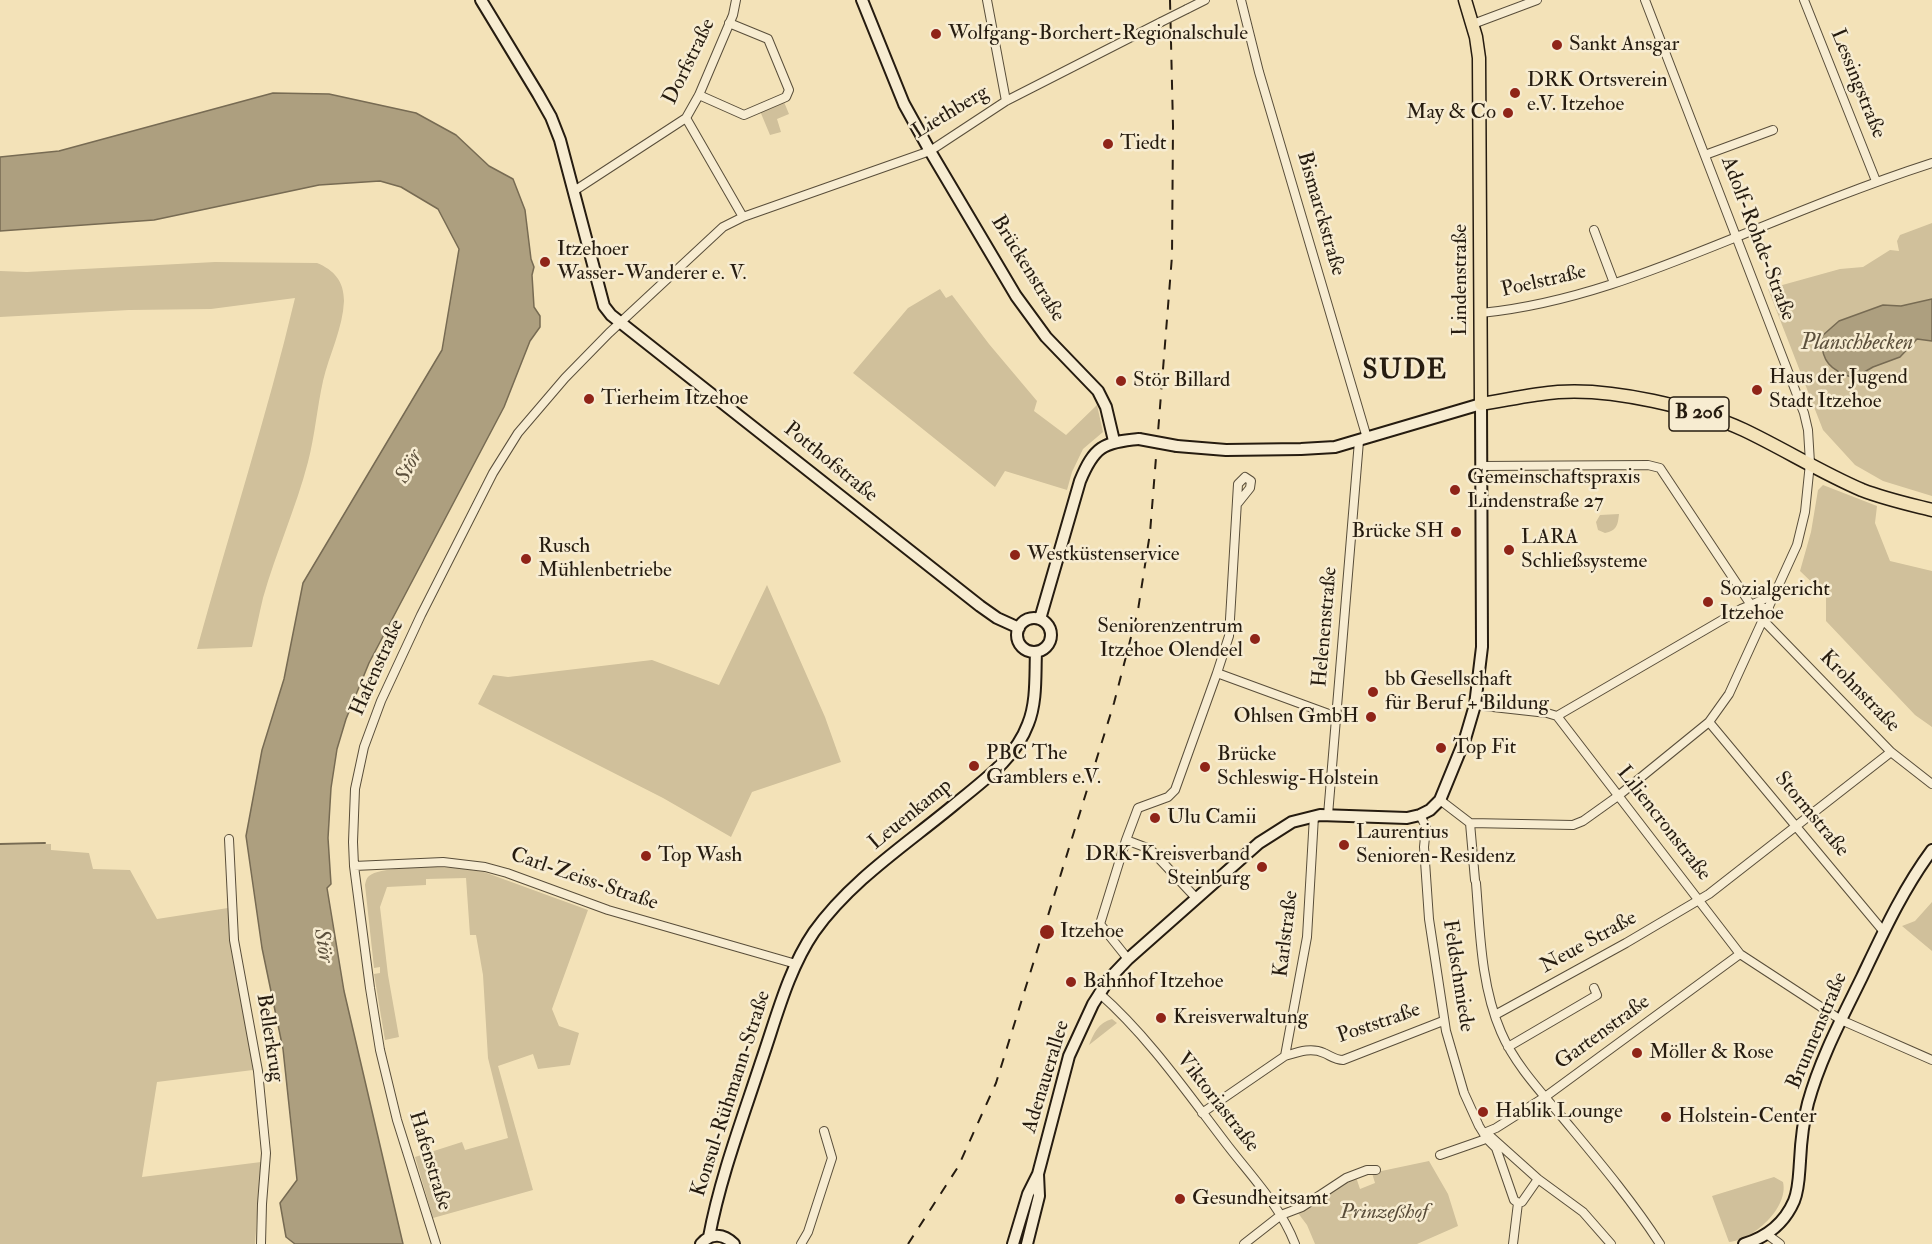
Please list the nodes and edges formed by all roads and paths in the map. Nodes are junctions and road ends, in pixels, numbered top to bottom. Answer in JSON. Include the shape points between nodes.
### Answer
{"nodes":[{"id":1,"x":481,"y":0,"type":"edge"},
{"id":2,"x":736,"y":0,"type":"edge"},
{"id":3,"x":862,"y":0,"type":"edge"},
{"id":4,"x":987,"y":0,"type":"edge"},
{"id":5,"x":1205,"y":0,"type":"edge"},
{"id":6,"x":1240,"y":0,"type":"edge"},
{"id":7,"x":1465,"y":0,"type":"edge"},
{"id":8,"x":1537,"y":0,"type":"edge"},
{"id":9,"x":1645,"y":0,"type":"edge"},
{"id":10,"x":1804,"y":0,"type":"edge"},
{"id":11,"x":729,"y":23,"type":"junction"},
{"id":12,"x":1473,"y":24,"type":"junction"},
{"id":13,"x":699,"y":95,"type":"junction"},
{"id":14,"x":1006,"y":101,"type":"junction"},
{"id":15,"x":686,"y":118,"type":"junction"},
{"id":16,"x":1773,"y":130,"type":"dead end"},
{"id":17,"x":930,"y":151,"type":"junction"},
{"id":18,"x":1706,"y":155,"type":"junction"},
{"id":19,"x":1932,"y":163,"type":"edge"},
{"id":20,"x":1876,"y":181,"type":"junction"},
{"id":21,"x":574,"y":192,"type":"junction"},
{"id":22,"x":743,"y":216,"type":"junction"},
{"id":23,"x":1594,"y":230,"type":"dead end"},
{"id":24,"x":1737,"y":237,"type":"junction"},
{"id":25,"x":1614,"y":283,"type":"junction"},
{"id":26,"x":1482,"y":313,"type":"junction"},
{"id":27,"x":620,"y":323,"type":"junction"},
{"id":28,"x":1481,"y":405,"type":"junction"},
{"id":29,"x":1363,"y":439,"type":"junction"},
{"id":30,"x":1114,"y":441,"type":"junction"},
{"id":31,"x":1810,"y":463,"type":"junction"},
{"id":32,"x":1481,"y":466,"type":"junction"},
{"id":33,"x":1238,"y":503,"type":"dead end"},
{"id":34,"x":1932,"y":510,"type":"edge"},
{"id":35,"x":1776,"y":594,"type":"junction"},
{"id":36,"x":1751,"y":604,"type":"junction"},
{"id":37,"x":1769,"y":609,"type":"junction"},
{"id":38,"x":1040,"y":619,"type":"junction"},
{"id":39,"x":1764,"y":621,"type":"junction"},
{"id":40,"x":1018,"y":628,"type":"junction"},
{"id":41,"x":1036,"y":652,"type":"junction"},
{"id":42,"x":1217,"y":673,"type":"junction"},
{"id":43,"x":1475,"y":705,"type":"junction"},
{"id":44,"x":1557,"y":716,"type":"junction"},
{"id":45,"x":1337,"y":717,"type":"junction"},
{"id":46,"x":1708,"y":722,"type":"junction"},
{"id":47,"x":1891,"y":752,"type":"junction"},
{"id":48,"x":1932,"y":784,"type":"edge"},
{"id":49,"x":1618,"y":796,"type":"junction"},
{"id":50,"x":1440,"y":800,"type":"junction"},
{"id":51,"x":1425,"y":813,"type":"junction"},
{"id":52,"x":1328,"y":815,"type":"junction"},
{"id":53,"x":1314,"y":816,"type":"junction"},
{"id":54,"x":1470,"y":823,"type":"junction"},
{"id":55,"x":1797,"y":826,"type":"junction"},
{"id":56,"x":229,"y":839,"type":"dead end"},
{"id":57,"x":1126,"y":840,"type":"junction"},
{"id":58,"x":1932,"y":850,"type":"edge"},
{"id":59,"x":354,"y":866,"type":"junction"},
{"id":60,"x":1196,"y":898,"type":"junction"},
{"id":61,"x":1700,"y":900,"type":"junction"},
{"id":62,"x":1884,"y":932,"type":"junction"},
{"id":63,"x":1740,"y":954,"type":"junction"},
{"id":64,"x":1128,"y":959,"type":"junction"},
{"id":65,"x":796,"y":964,"type":"junction"},
{"id":66,"x":1594,"y":988,"type":"dead end"},
{"id":67,"x":1099,"y":993,"type":"junction"},
{"id":68,"x":1495,"y":1015,"type":"junction"},
{"id":69,"x":1841,"y":1020,"type":"junction"},
{"id":70,"x":1443,"y":1021,"type":"junction"},
{"id":71,"x":1508,"y":1047,"type":"junction"},
{"id":72,"x":1286,"y":1056,"type":"junction"},
{"id":73,"x":1932,"y":1060,"type":"edge"},
{"id":74,"x":1545,"y":1097,"type":"junction"},
{"id":75,"x":1202,"y":1113,"type":"junction"},
{"id":76,"x":824,"y":1131,"type":"dead end"},
{"id":77,"x":1485,"y":1134,"type":"junction"},
{"id":78,"x":1440,"y":1155,"type":"dead end"},
{"id":79,"x":1376,"y":1170,"type":"dead end"},
{"id":80,"x":1038,"y":1174,"type":"junction"},
{"id":81,"x":1538,"y":1179,"type":"junction"},
{"id":82,"x":1518,"y":1203,"type":"junction"},
{"id":83,"x":1281,"y":1215,"type":"junction"},
{"id":84,"x":1768,"y":1235,"type":"junction"},
{"id":85,"x":705,"y":1240,"type":"edge"},
{"id":86,"x":261,"y":1244,"type":"edge"},
{"id":87,"x":436,"y":1244,"type":"edge"},
{"id":88,"x":734,"y":1244,"type":"edge"},
{"id":89,"x":801,"y":1244,"type":"edge"},
{"id":90,"x":1013,"y":1244,"type":"edge"},
{"id":91,"x":1027,"y":1244,"type":"edge"},
{"id":92,"x":1244,"y":1244,"type":"edge"},
{"id":93,"x":1295,"y":1244,"type":"edge"},
{"id":94,"x":1513,"y":1244,"type":"edge"},
{"id":95,"x":1611,"y":1244,"type":"edge"},
{"id":96,"x":1660,"y":1244,"type":"edge"},
{"id":97,"x":1744,"y":1244,"type":"edge"},
{"id":98,"x":1780,"y":1244,"type":"edge"}],
"edges":[{"from":1,"to":21,"type":"street","name":"Potthofstraße","via":[[551,117]]},
{"from":2,"to":11,"type":"street","name":"Dorfstraße"},
{"from":3,"to":17,"type":"street","name":"Brückenstraße","via":[[904,104]]},
{"from":4,"to":14,"type":"street"},
{"from":5,"to":14,"type":"street","name":"Liethberg","bridge":true},
{"from":6,"to":29,"type":"street","name":"Bismarckstraße"},
{"from":7,"to":12,"type":"main road","name":"Lindenstraße"},
{"from":8,"to":12,"type":"street"},
{"from":9,"to":18,"type":"street","name":"Adolf-Rohde-Straße"},
{"from":10,"to":20,"type":"street","name":"Lessingstraße"},
{"from":11,"to":13,"type":"street","name":"Dorfstraße"},
{"from":11,"to":13,"type":"street","via":[[768,39],[789,94],[744,115]]},
{"from":12,"to":26,"type":"main road","name":"Lindenstraße","via":[[1479,58]]},
{"from":13,"to":15,"type":"street","name":"Dorfstraße"},
{"from":14,"to":17,"type":"street","name":"Liethberg"},
{"from":15,"to":21,"type":"street","name":"Dorfstraße"},
{"from":15,"to":22,"type":"street"},
{"from":16,"to":18,"type":"street","name":"Adolf-Rohde-Straße"},
{"from":17,"to":22,"type":"street","name":"Liethberg"},
{"from":17,"to":30,"type":"street","name":"Brückenstraße","via":[[1016,296],[1046,337],[1098,391],[1106,406]]},
{"from":18,"to":24,"type":"street","name":"Adolf-Rohde-Straße"},
{"from":19,"to":20,"type":"street","name":"Poelstraße"},
{"from":20,"to":24,"type":"street","name":"Poelstraße"},
{"from":21,"to":27,"type":"street","name":"Potthofstraße","via":[[604,306]]},
{"from":22,"to":27,"type":"street","name":"Hafenstraße","via":[[723,227]]},
{"from":23,"to":25,"type":"street","name":"Poelstraße"},
{"from":24,"to":25,"type":"street","name":"Poelstraße"},
{"from":24,"to":31,"type":"street","name":"Adolf-Rohde-Straße","via":[[1804,413]]},
{"from":25,"to":26,"type":"street","name":"Poelstraße","via":[[1534,306]]},
{"from":26,"to":28,"type":"main road","name":"Lindenstraße"},
{"from":27,"to":40,"type":"street","name":"Potthofstraße","via":[[980,606]]},
{"from":27,"to":59,"type":"street","name":"Hafenstraße","via":[[518,432],[425,606],[364,747],[355,789]]},
{"from":28,"to":29,"type":"street"},
{"from":28,"to":31,"type":"main road","number":"B 206","via":[[1568,392],[1653,402],[1727,423]]},
{"from":28,"to":32,"type":"street","name":"Lindenstraße"},
{"from":29,"to":30,"type":"street","bridge":true,"via":[[1301,450],[1226,450],[1139,439]]},
{"from":29,"to":45,"type":"street","name":"Helenenstraße"},
{"from":30,"to":38,"type":"street","via":[[1098,451],[1084,470]]},
{"from":31,"to":34,"type":"main road","number":"B 206","via":[[1872,493]]},
{"from":31,"to":35,"type":"street","name":"Adolf-Rohde-Straße","via":[[1801,530]]},
{"from":32,"to":36,"type":"street","via":[[1660,468]]},
{"from":32,"to":43,"type":"street","name":"Lindenstraße","via":[[1482,647]]},
{"from":33,"to":42,"type":"street","via":[[1229,636]]},
{"from":35,"to":36,"type":"street"},
{"from":35,"to":37,"type":"street","name":"Adolf-Rohde-Straße"},
{"from":36,"to":37,"type":"street"},
{"from":36,"to":44,"type":"street"},
{"from":37,"to":39,"type":"street","name":"Adolf-Rohde-Straße"},
{"from":38,"to":40,"type":"street","via":[[1028,619]]},
{"from":38,"to":41,"type":"street","via":[[1052,634],[1049,644]]},
{"from":39,"to":46,"type":"street","name":"Adolf-Rohde-Straße","via":[[1723,704]]},
{"from":39,"to":47,"type":"street","name":"Krohnstraße"},
{"from":40,"to":41,"type":"street","via":[[1020,645]]},
{"from":41,"to":65,"type":"street","name":"Leuenkamp","via":[[1031,717],[1014,751],[988,778],[840,900]]},
{"from":42,"to":45,"type":"street"},
{"from":42,"to":57,"type":"street","via":[[1177,788],[1169,796],[1138,808]]},
{"from":43,"to":44,"type":"street"},
{"from":43,"to":50,"type":"street","name":"Lindenstraße"},
{"from":44,"to":49,"type":"street","name":"Liliencronstraße"},
{"from":45,"to":52,"type":"street","name":"Helenenstraße"},
{"from":46,"to":49,"type":"street","name":"Adolf-Rohde-Straße"},
{"from":46,"to":55,"type":"street","name":"Stormstraße"},
{"from":47,"to":48,"type":"street","name":"Krohnstraße"},
{"from":47,"to":55,"type":"street","name":"Neue Straße"},
{"from":49,"to":54,"type":"street","name":"Adolf-Rohde-Straße","via":[[1573,825]]},
{"from":49,"to":61,"type":"street","name":"Liliencronstraße"},
{"from":50,"to":51,"type":"street"},
{"from":50,"to":54,"type":"street"},
{"from":51,"to":52,"type":"street","name":"Adenauerallee","via":[[1407,818]]},
{"from":51,"to":70,"type":"street","name":"Feldschmiede","via":[[1429,919]]},
{"from":52,"to":53,"type":"street","name":"Adenauerallee"},
{"from":53,"to":60,"type":"street","name":"Adenauerallee","via":[[1292,822],[1268,837]]},
{"from":53,"to":72,"type":"street","name":"Karlstraße","via":[[1307,937]]},
{"from":54,"to":68,"type":"street","via":[[1487,980]]},
{"from":55,"to":61,"type":"street","name":"Neue Straße"},
{"from":55,"to":62,"type":"street","name":"Stormstraße"},
{"from":56,"to":86,"type":"street","name":"Bellerkrug","via":[[234,940],[258,1071],[266,1153]]},
{"from":57,"to":60,"type":"street","via":[[1150,849]]},
{"from":57,"to":64,"type":"street","via":[[1101,919],[1102,928]]},
{"from":58,"to":62,"type":"street","name":"Brunnenstraße"},
{"from":59,"to":65,"type":"street","name":"Carl-Zeiss-Straße","via":[[450,862],[485,867],[608,910]]},
{"from":59,"to":87,"type":"street","name":"Hafenstraße","via":[[380,1050],[397,1120]]},
{"from":60,"to":64,"type":"street","name":"Adenauerallee"},
{"from":61,"to":63,"type":"street","name":"Liliencronstraße"},
{"from":61,"to":68,"type":"street","name":"Neue Straße"},
{"from":62,"to":69,"type":"street","name":"Brunnenstraße"},
{"from":63,"to":69,"type":"street"},
{"from":63,"to":74,"type":"street","name":"Gartenstraße"},
{"from":64,"to":67,"type":"street","name":"Adenauerallee"},
{"from":65,"to":85,"type":"street","name":"Konsul-Rühmann-Straße"},
{"from":66,"to":71,"type":"street","via":[[1597,995]]},
{"from":67,"to":75,"type":"street","name":"Viktoriastraße","via":[[1132,1023]]},
{"from":67,"to":80,"type":"street","name":"Adenauerallee","via":[[1069,1056]]},
{"from":68,"to":71,"type":"street"},
{"from":69,"to":73,"type":"street"},
{"from":69,"to":84,"type":"street","name":"Brunnenstraße","via":[[1808,1104],[1796,1194]]},
{"from":70,"to":72,"type":"street","name":"Poststraße","via":[[1343,1060],[1316,1050]]},
{"from":70,"to":77,"type":"street","name":"Feldschmiede","via":[[1464,1093]]},
{"from":71,"to":74,"type":"street"},
{"from":72,"to":75,"type":"street","name":"Poststraße"},
{"from":74,"to":77,"type":"street","name":"Gartenstraße"},
{"from":74,"to":96,"type":"street"},
{"from":75,"to":83,"type":"street","name":"Viktoriastraße"},
{"from":76,"to":89,"type":"street","via":[[832,1158]]},
{"from":77,"to":78,"type":"street","name":"Gartenstraße","via":[[1483,1140]]},
{"from":77,"to":81,"type":"street","name":"Feldschmiede"},
{"from":77,"to":82,"type":"street","name":"Feldschmiede","via":[[1496,1148]]},
{"from":79,"to":83,"type":"street","via":[[1346,1178],[1302,1207]]},
{"from":80,"to":90,"type":"street","name":"Adenauerallee"},
{"from":80,"to":91,"type":"street","name":"Adenauerallee","via":[[1040,1196]]},
{"from":81,"to":82,"type":"street"},
{"from":81,"to":95,"type":"street","name":"Feldschmiede","via":[[1583,1212]]},
{"from":82,"to":94,"type":"street"},
{"from":83,"to":92,"type":"street"},
{"from":83,"to":93,"type":"street","name":"Viktoriastraße"},
{"from":84,"to":97,"type":"street"},
{"from":84,"to":98,"type":"street"},
{"from":85,"to":88,"type":"street","name":"Konsul-Rühmann-Straße","via":[[717,1235]]}]}
